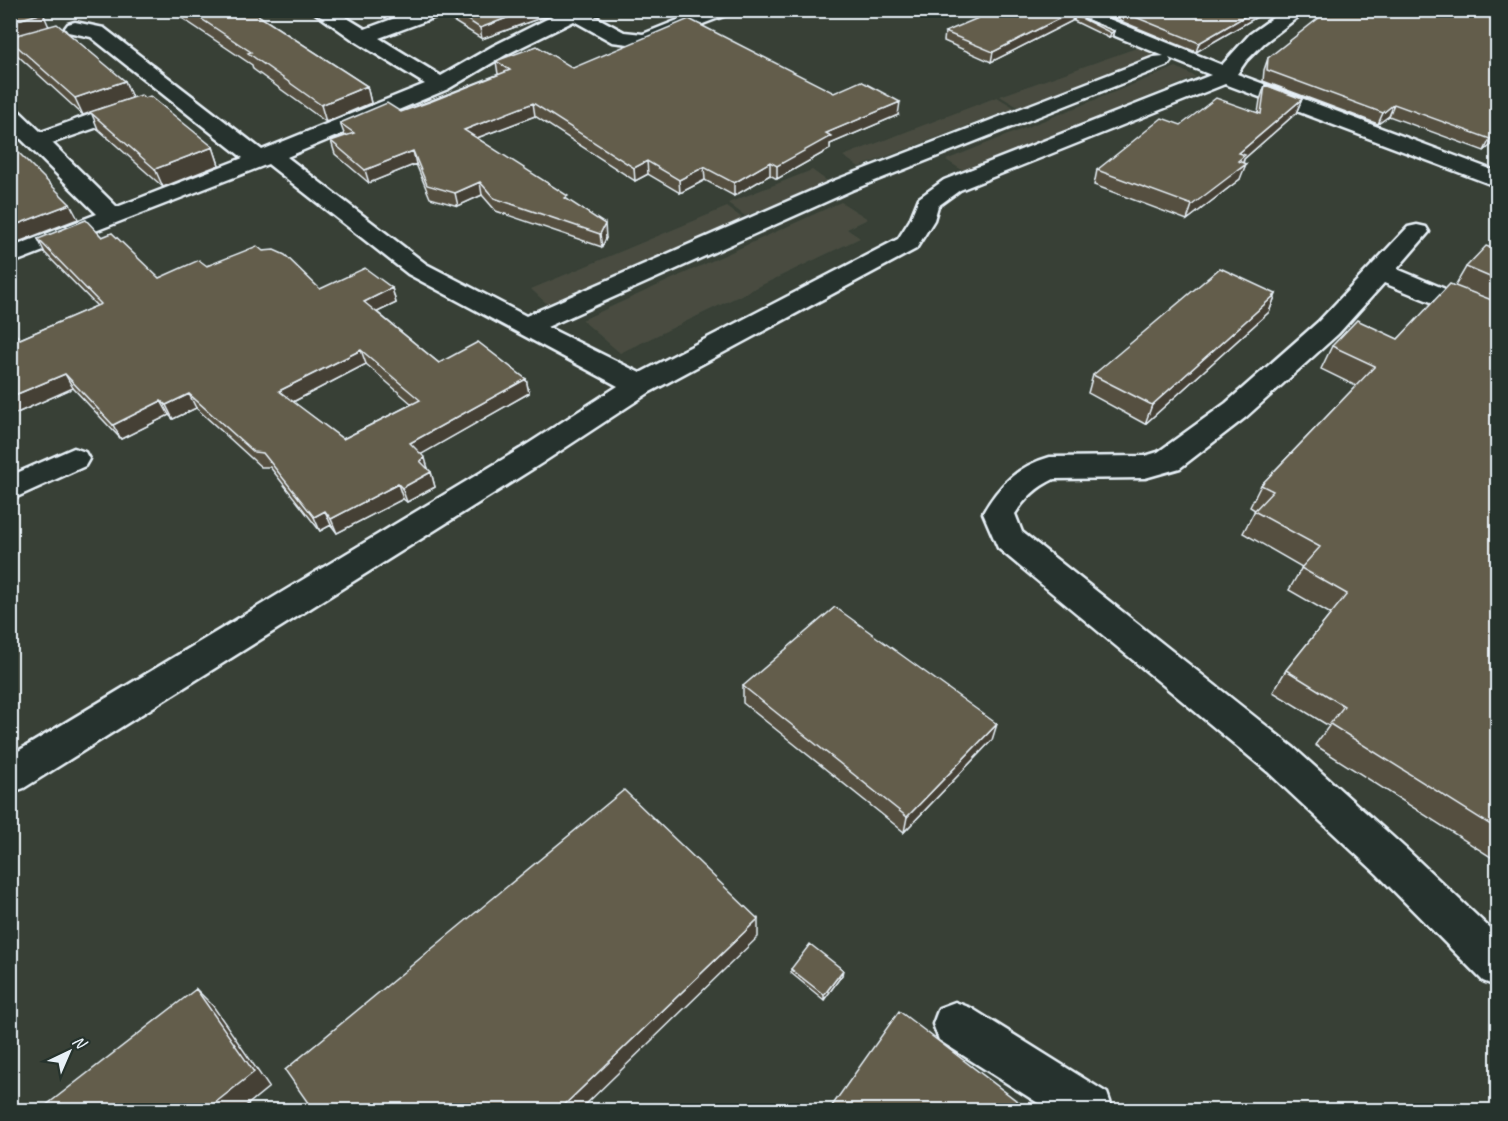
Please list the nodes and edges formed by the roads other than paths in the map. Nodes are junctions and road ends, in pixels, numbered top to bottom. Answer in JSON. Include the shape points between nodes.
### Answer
{"nodes":[{"id":1,"x":320,"y":10,"type":"edge"},
{"id":2,"x":437,"y":10,"type":"edge"},
{"id":3,"x":722,"y":10,"type":"edge"},
{"id":4,"x":1070,"y":10,"type":"edge"},
{"id":5,"x":1298,"y":10,"type":"edge"},
{"id":6,"x":578,"y":12,"type":"edge"},
{"id":7,"x":77,"y":20,"type":"edge"},
{"id":8,"x":362,"y":37,"type":"junction"},
{"id":9,"x":1161,"y":61,"type":"dead end"},
{"id":10,"x":1226,"y":75,"type":"junction"},
{"id":11,"x":441,"y":86,"type":"junction"},
{"id":12,"x":174,"y":93,"type":"junction"},
{"id":13,"x":10,"y":115,"type":"edge"},
{"id":14,"x":37,"y":141,"type":"junction"},
{"id":15,"x":266,"y":157,"type":"junction"},
{"id":16,"x":1497,"y":180,"type":"edge"},
{"id":17,"x":114,"y":218,"type":"junction"},
{"id":18,"x":1417,"y":232,"type":"dead end"},
{"id":19,"x":10,"y":257,"type":"edge"},
{"id":20,"x":1379,"y":271,"type":"junction"},
{"id":21,"x":1497,"y":321,"type":"edge"},
{"id":22,"x":525,"y":327,"type":"junction"},
{"id":23,"x":640,"y":385,"type":"junction"},
{"id":24,"x":74,"y":459,"type":"dead end"},
{"id":25,"x":10,"y":489,"type":"edge"},
{"id":26,"x":10,"y":776,"type":"edge"},
{"id":27,"x":1497,"y":966,"type":"edge"},
{"id":28,"x":955,"y":1024,"type":"dead end"},
{"id":29,"x":1090,"y":1110,"type":"edge"}],
"edges":[{"from":1,"to":8,"type":"street"},
{"from":2,"to":8,"type":"street"},
{"from":3,"to":6,"type":"street","via":[[645,40],[619,38]]},
{"from":4,"to":10,"type":"street"},
{"from":5,"to":10,"type":"street","via":[[1261,35]]},
{"from":6,"to":11,"type":"street","via":[[500,50]]},
{"from":7,"to":12,"type":"street"},
{"from":8,"to":11,"type":"street"},
{"from":9,"to":22,"type":"street","via":[[844,184]]},
{"from":10,"to":16,"type":"street"},
{"from":10,"to":23,"type":"street","via":[[952,185],[927,202],[922,220],[907,244]]},
{"from":11,"to":15,"type":"street"},
{"from":12,"to":14,"type":"street"},
{"from":12,"to":15,"type":"street"},
{"from":13,"to":14,"type":"street"},
{"from":14,"to":17,"type":"street"},
{"from":15,"to":17,"type":"street"},
{"from":15,"to":22,"type":"street","via":[[417,269]]},
{"from":17,"to":19,"type":"street"},
{"from":18,"to":20,"type":"street"},
{"from":20,"to":21,"type":"street"},
{"from":20,"to":27,"type":"street","via":[[1328,328],[1245,403],[1169,460],[1145,467],[1050,468],[1018,488],[999,513],[1009,539],[1281,760]]},
{"from":22,"to":23,"type":"street"},
{"from":23,"to":26,"type":"street"},
{"from":24,"to":25,"type":"street"},
{"from":28,"to":29,"type":"street"}]}
